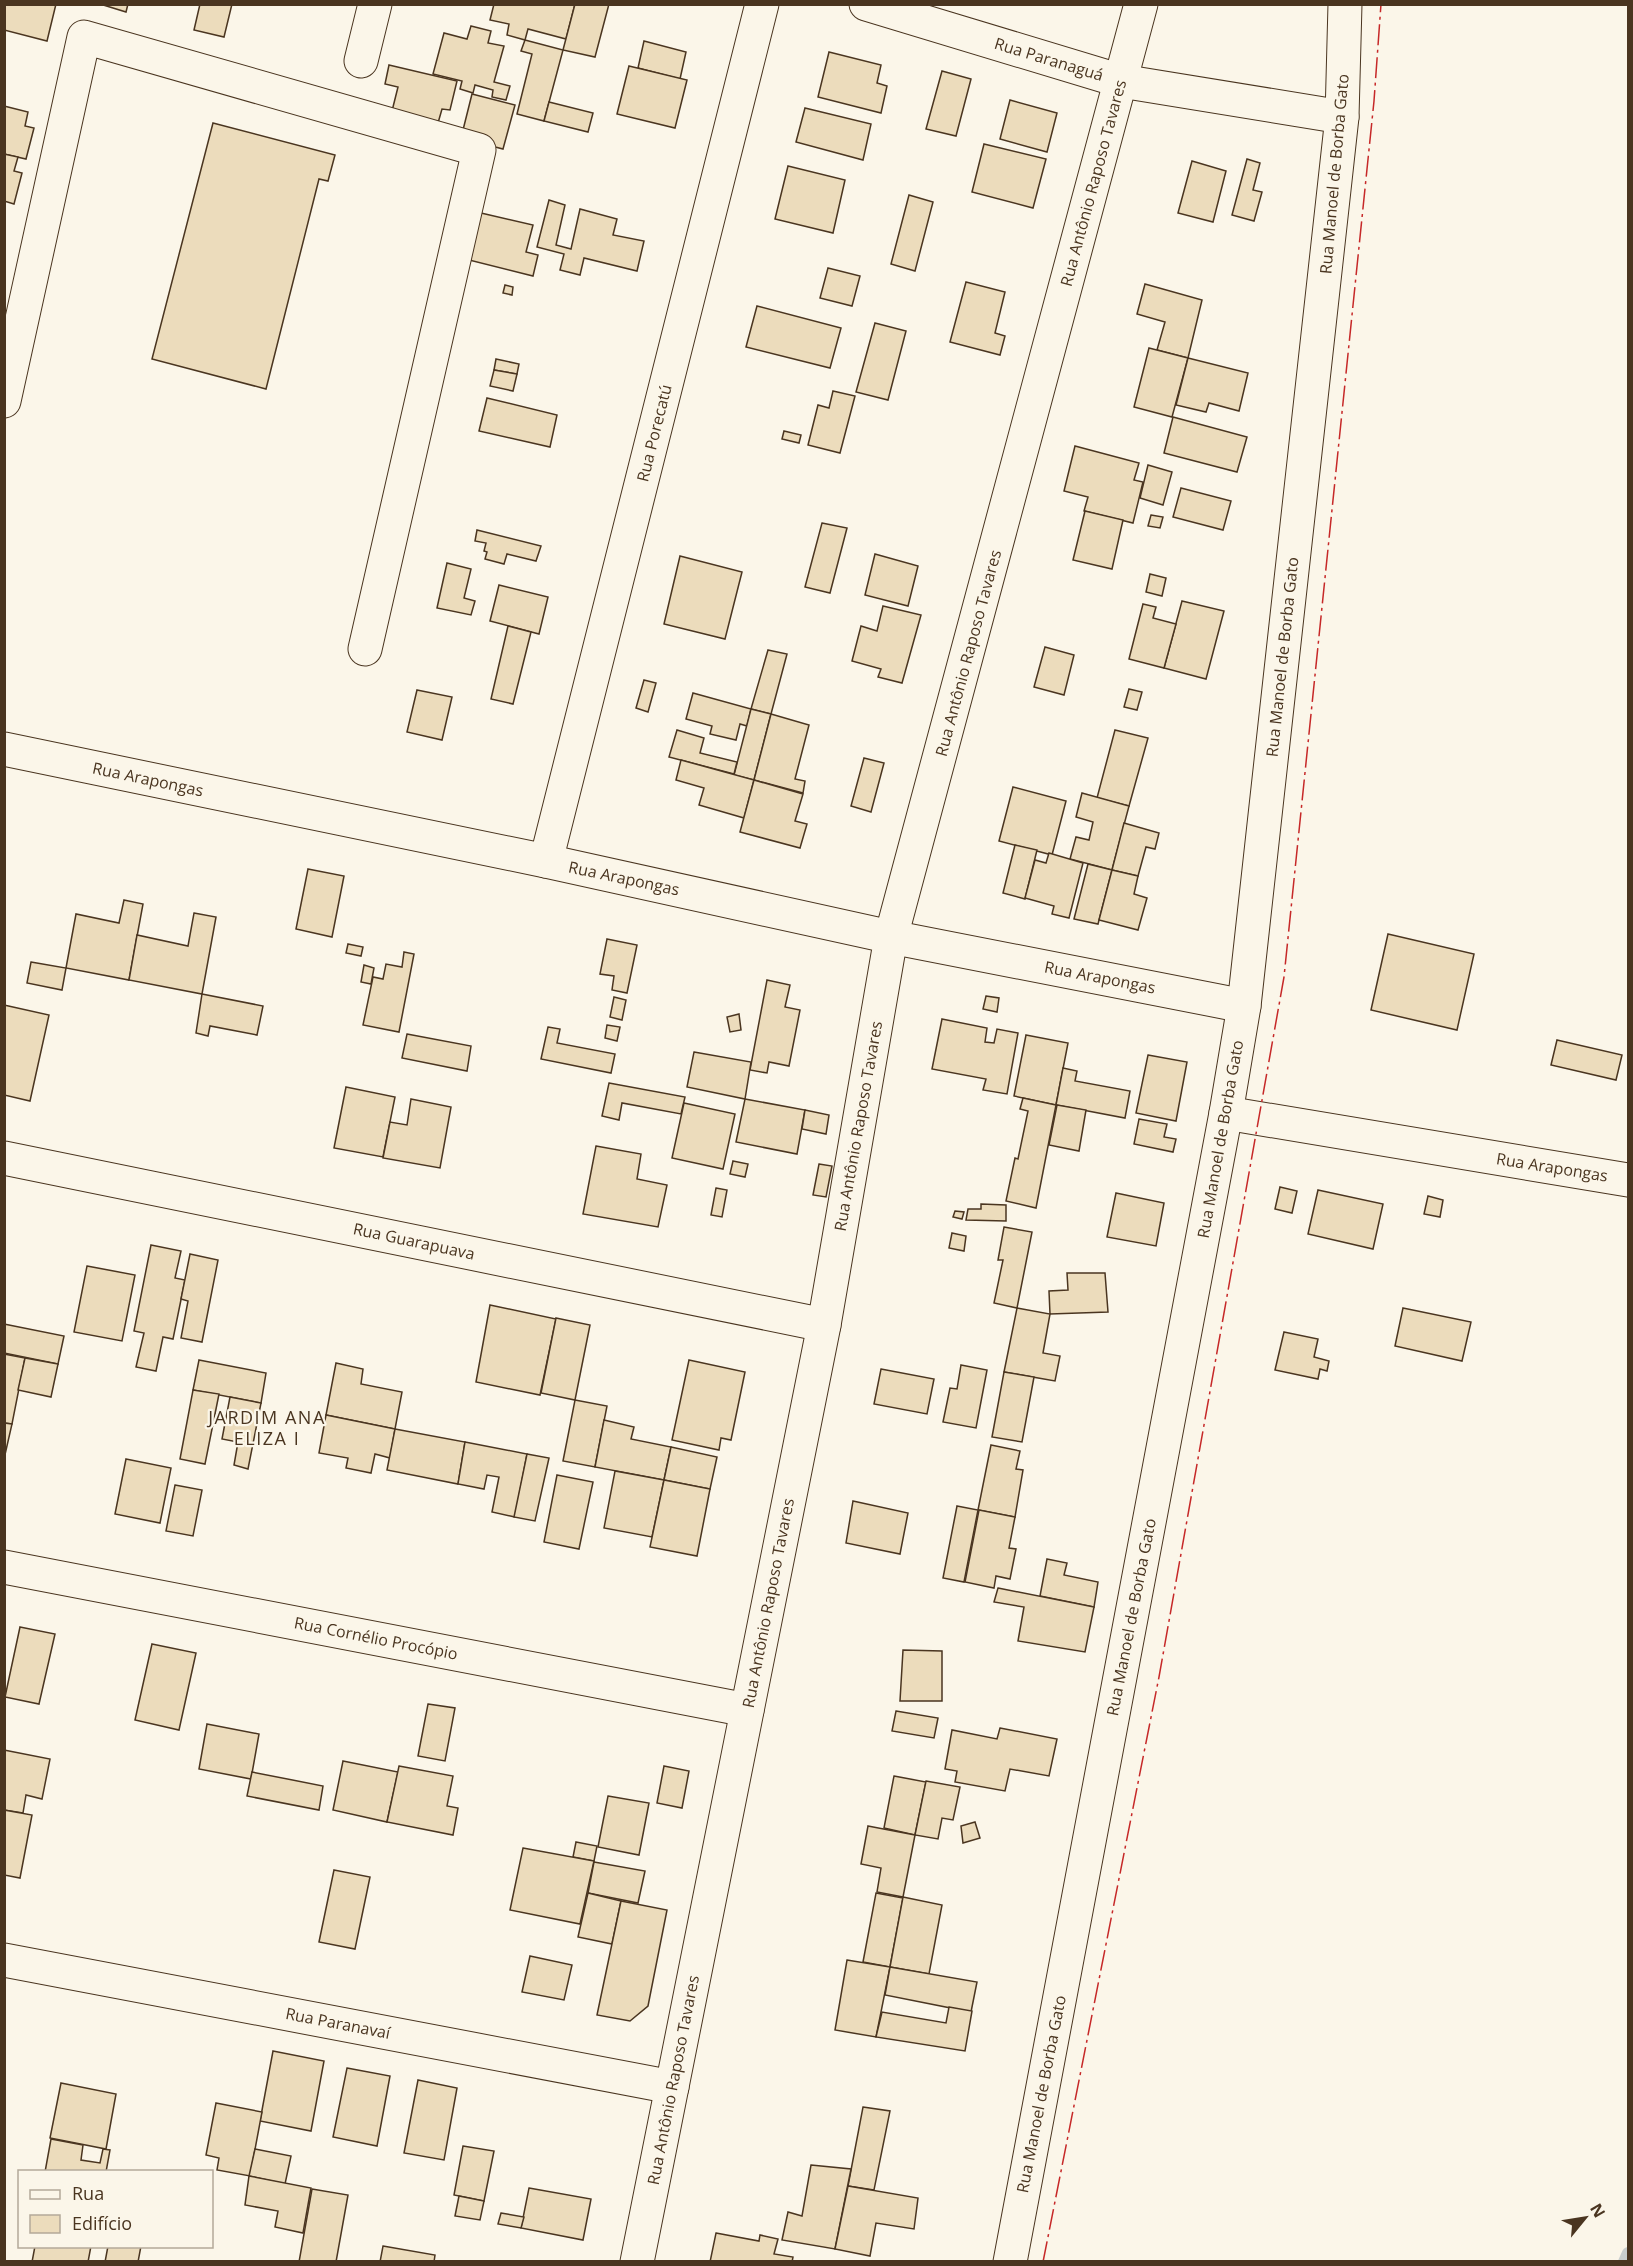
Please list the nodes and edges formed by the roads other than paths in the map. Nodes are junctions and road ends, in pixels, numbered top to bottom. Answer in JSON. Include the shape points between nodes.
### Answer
{"nodes":[{"id":1,"x":375,"y":4,"type":"edge"},
{"id":2,"x":762,"y":4,"type":"edge"},
{"id":3,"x":866,"y":4,"type":"edge"},
{"id":4,"x":1141,"y":4,"type":"edge"},
{"id":5,"x":1345,"y":4,"type":"edge"},
{"id":6,"x":361,"y":61,"type":"dead end"},
{"id":7,"x":1121,"y":81,"type":"junction"},
{"id":8,"x":1342,"y":117,"type":"junction"},
{"id":9,"x":4,"y":401,"type":"edge"},
{"id":10,"x":365,"y":649,"type":"dead end"},
{"id":11,"x":4,"y":749,"type":"edge"},
{"id":12,"x":546,"y":861,"type":"junction"},
{"id":13,"x":891,"y":937,"type":"junction"},
{"id":14,"x":1244,"y":1006,"type":"junction"},
{"id":15,"x":1226,"y":1113,"type":"junction"},
{"id":16,"x":4,"y":1158,"type":"edge"},
{"id":17,"x":1629,"y":1180,"type":"edge"},
{"id":18,"x":824,"y":1325,"type":"junction"},
{"id":19,"x":4,"y":1567,"type":"edge"},
{"id":20,"x":747,"y":1710,"type":"junction"},
{"id":21,"x":4,"y":1960,"type":"edge"},
{"id":22,"x":672,"y":2086,"type":"junction"},
{"id":23,"x":637,"y":2262,"type":"edge"},
{"id":24,"x":1010,"y":2262,"type":"edge"}],
"edges":[{"from":1,"to":6,"type":"street"},
{"from":2,"to":12,"type":"street","name":"Rua Porecatú"},
{"from":3,"to":7,"type":"street","name":"Rua Paranaguá"},
{"from":4,"to":7,"type":"street","name":"Rua Antônio Raposo Tavares"},
{"from":5,"to":8,"type":"street","name":"Rua Manoel de Borba Gato"},
{"from":7,"to":8,"type":"street","name":"Rua Paranaguá"},
{"from":7,"to":13,"type":"street","name":"Rua Antônio Raposo Tavares"},
{"from":8,"to":14,"type":"street","name":"Rua Manoel de Borba Gato"},
{"from":9,"to":10,"type":"street","via":[[84,37],[479,150]]},
{"from":11,"to":12,"type":"street","name":"Rua Arapongas"},
{"from":12,"to":13,"type":"street","name":"Rua Arapongas"},
{"from":13,"to":14,"type":"street","name":"Rua Arapongas"},
{"from":13,"to":18,"type":"street","name":"Rua Antônio Raposo Tavares"},
{"from":14,"to":15,"type":"street","name":"Rua Manoel de Borba Gato"},
{"from":15,"to":17,"type":"street","name":"Rua Arapongas"},
{"from":15,"to":24,"type":"street","name":"Rua Manoel de Borba Gato"},
{"from":16,"to":18,"type":"street","name":"Rua Guarapuava"},
{"from":18,"to":20,"type":"street","name":"Rua Antônio Raposo Tavares"},
{"from":19,"to":20,"type":"street","name":"Rua Cornélio Procópio"},
{"from":20,"to":22,"type":"street","name":"Rua Antônio Raposo Tavares"},
{"from":21,"to":22,"type":"street","name":"Rua Paranavaí"},
{"from":22,"to":23,"type":"street","name":"Rua Antônio Raposo Tavares"}]}
